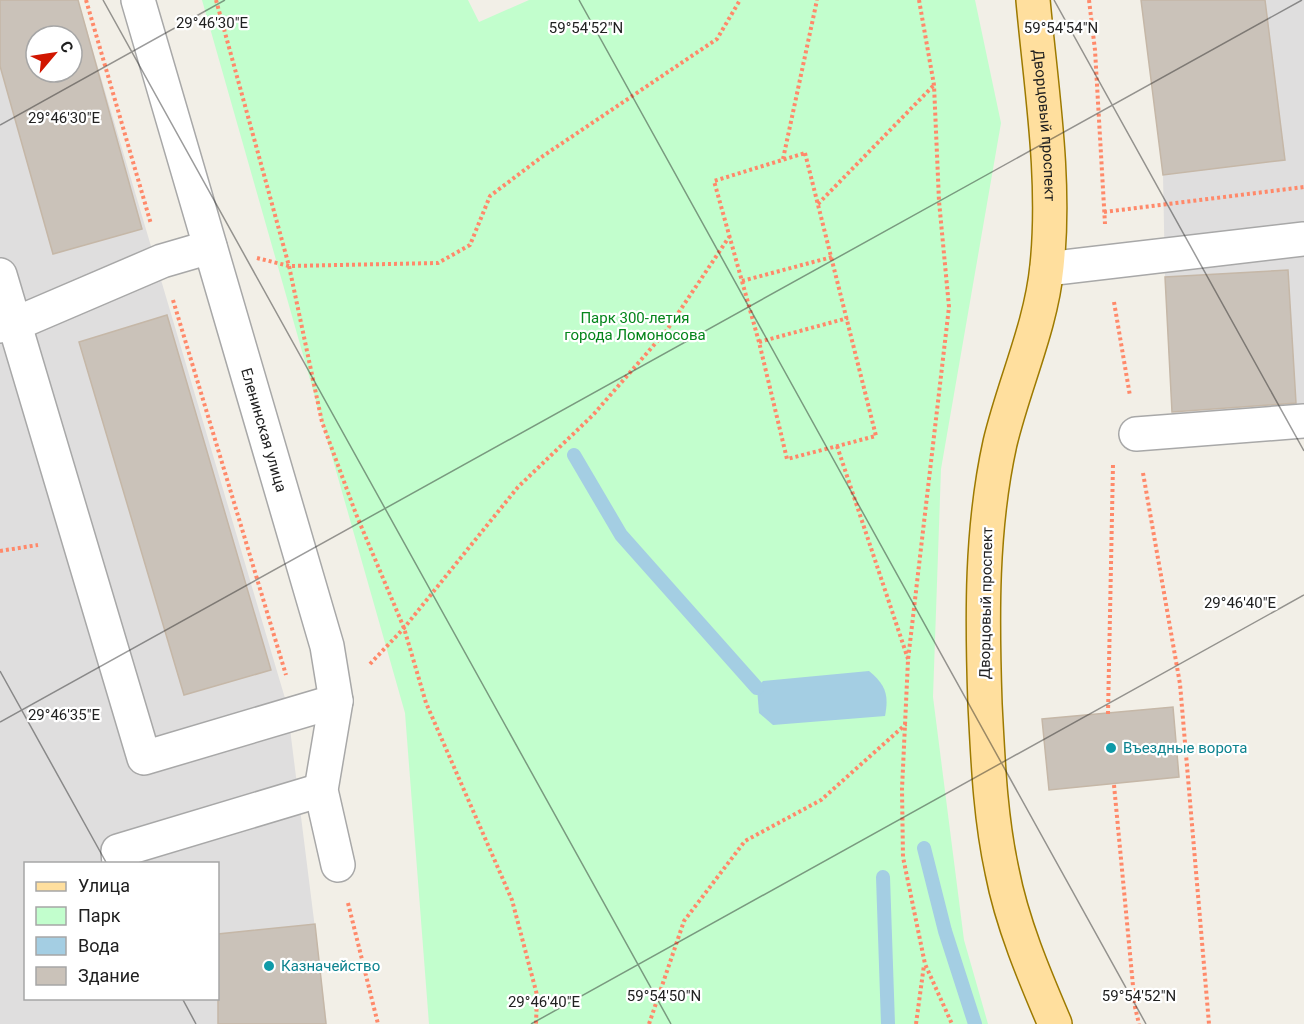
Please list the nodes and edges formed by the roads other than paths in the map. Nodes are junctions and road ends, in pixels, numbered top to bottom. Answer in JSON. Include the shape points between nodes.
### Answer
{"nodes":[{"id":1,"x":138,"y":0,"type":"edge"},
{"id":2,"x":1033,"y":0,"type":"edge"},
{"id":3,"x":1304,"y":239,"type":"edge"},
{"id":4,"x":210,"y":247,"type":"junction"},
{"id":5,"x":1047,"y":269,"type":"junction"},
{"id":6,"x":0,"y":275,"type":"edge"},
{"id":7,"x":8,"y":325,"type":"edge"},
{"id":8,"x":1304,"y":421,"type":"edge"},
{"id":9,"x":1136,"y":434,"type":"road end"},
{"id":10,"x":336,"y":701,"type":"junction"},
{"id":11,"x":321,"y":790,"type":"junction"},
{"id":12,"x":118,"y":862,"type":"edge"},
{"id":13,"x":338,"y":865,"type":"road end"},
{"id":14,"x":1055,"y":1024,"type":"edge"}],
"edges":[{"from":1,"to":4,"type":"street","name":"Еленинская улица"},
{"from":2,"to":5,"type":"main road","name":"Дворцовый проспект","via":[[1051,212]]},
{"from":3,"to":5,"type":"street"},
{"from":4,"to":7,"type":"street","via":[[162,261]]},
{"from":4,"to":10,"type":"street","name":"Еленинская улица","via":[[327,646]]},
{"from":5,"to":14,"type":"main road","name":"Дворцовый проспект","via":[[1040,308],[1000,443],[986,531],[983,639],[989,787],[1002,872],[1034,977]]},
{"from":6,"to":7,"type":"street"},
{"from":7,"to":10,"type":"street","via":[[144,758]]},
{"from":8,"to":9,"type":"street"},
{"from":10,"to":11,"type":"street","name":"Еленинская улица"},
{"from":11,"to":12,"type":"street","via":[[118,851]]},
{"from":11,"to":13,"type":"street","name":"Еленинская улица"}]}
